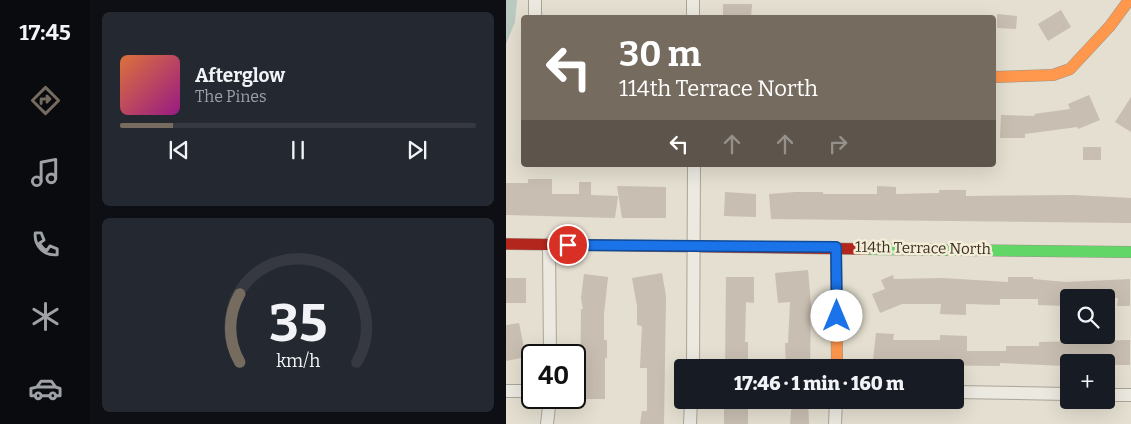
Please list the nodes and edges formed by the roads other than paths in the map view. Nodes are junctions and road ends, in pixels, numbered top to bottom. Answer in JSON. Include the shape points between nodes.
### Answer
{"nodes":[{"id":1,"x":535,"y":0,"type":"edge"},
{"id":2,"x":693,"y":0,"type":"edge"},
{"id":3,"x":1129,"y":0,"type":"edge"},
{"id":4,"x":535,"y":15,"type":"edge"},
{"id":5,"x":694,"y":15,"type":"edge"},
{"id":6,"x":996,"y":77,"type":"edge"},
{"id":7,"x":694,"y":167,"type":"edge"},
{"id":8,"x":506,"y":244,"type":"edge"},
{"id":9,"x":550,"y":244,"type":"junction"},
{"id":10,"x":695,"y":247,"type":"junction"},
{"id":11,"x":836,"y":247,"type":"junction"},
{"id":12,"x":1131,"y":252,"type":"edge"},
{"id":13,"x":550,"y":344,"type":"edge"},
{"id":14,"x":694,"y":359,"type":"edge"},
{"id":15,"x":837,"y":359,"type":"edge"},
{"id":16,"x":506,"y":391,"type":"edge"},
{"id":17,"x":521,"y":391,"type":"edge"},
{"id":18,"x":964,"y":392,"type":"edge"},
{"id":19,"x":1060,"y":394,"type":"edge"},
{"id":20,"x":1115,"y":395,"type":"edge"},
{"id":21,"x":1131,"y":395,"type":"edge"},
{"id":22,"x":549,"y":409,"type":"edge"},
{"id":23,"x":691,"y":409,"type":"edge"},
{"id":24,"x":836,"y":409,"type":"edge"},
{"id":25,"x":547,"y":424,"type":"edge"},
{"id":26,"x":690,"y":424,"type":"edge"},
{"id":27,"x":835,"y":424,"type":"edge"}],
"edges":[{"from":1,"to":4,"type":"street"},
{"from":2,"to":5,"type":"street"},
{"from":3,"to":6,"type":"street","via":[[1070,69],[1053,75]]},
{"from":7,"to":10,"type":"street"},
{"from":8,"to":9,"type":"street","name":"114th Terrace North"},
{"from":9,"to":10,"type":"street","name":"114th Terrace North"},
{"from":9,"to":13,"type":"street"},
{"from":10,"to":11,"type":"street","name":"114th Terrace North"},
{"from":10,"to":14,"type":"street"},
{"from":11,"to":12,"type":"street","name":"114th Terrace North"},
{"from":11,"to":15,"type":"street"},
{"from":16,"to":17,"type":"street"},
{"from":18,"to":19,"type":"street"},
{"from":20,"to":21,"type":"street"},
{"from":22,"to":25,"type":"street"},
{"from":23,"to":26,"type":"street"},
{"from":24,"to":27,"type":"street"}]}
